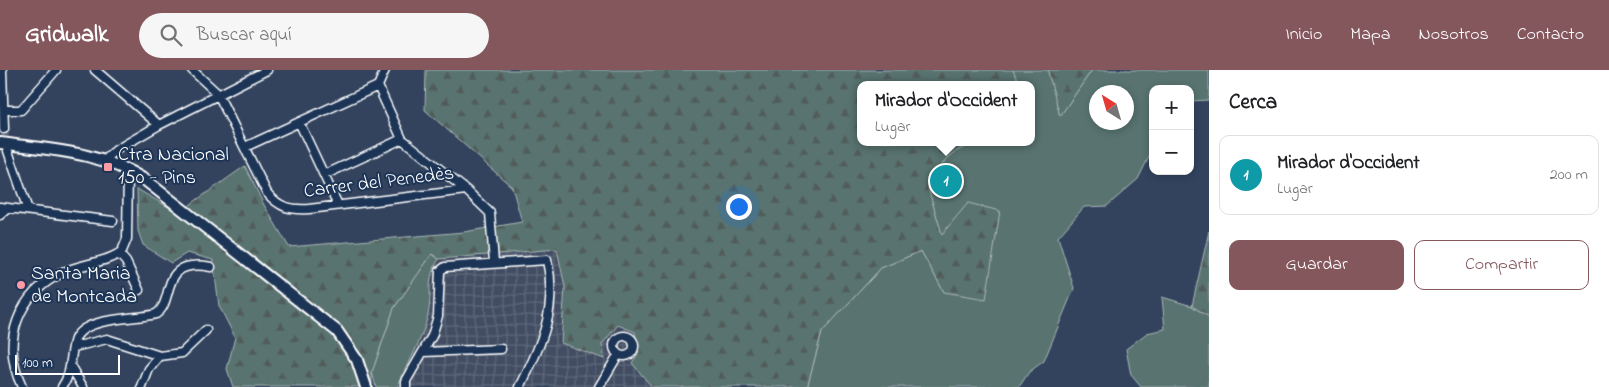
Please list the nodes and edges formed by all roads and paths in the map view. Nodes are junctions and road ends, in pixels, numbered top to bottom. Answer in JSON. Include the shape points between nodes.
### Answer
{"nodes":[{"id":1,"x":2,"y":70,"type":"edge"},
{"id":2,"x":56,"y":70,"type":"edge"},
{"id":3,"x":95,"y":70,"type":"edge"},
{"id":4,"x":192,"y":70,"type":"edge"},
{"id":5,"x":267,"y":70,"type":"edge"},
{"id":6,"x":385,"y":70,"type":"edge"},
{"id":7,"x":378,"y":86,"type":"junction"},
{"id":8,"x":218,"y":94,"type":"junction"},
{"id":9,"x":4,"y":110,"type":"junction"},
{"id":10,"x":299,"y":122,"type":"junction"},
{"id":11,"x":159,"y":125,"type":"junction"},
{"id":12,"x":4,"y":129,"type":"dead end"},
{"id":13,"x":402,"y":138,"type":"junction"},
{"id":14,"x":245,"y":146,"type":"junction"},
{"id":15,"x":4,"y":147,"type":"edge"},
{"id":16,"x":106,"y":160,"type":"junction"},
{"id":17,"x":128,"y":169,"type":"junction"},
{"id":18,"x":324,"y":176,"type":"junction"},
{"id":19,"x":466,"y":190,"type":"junction"},
{"id":20,"x":338,"y":205,"type":"junction"},
{"id":21,"x":4,"y":208,"type":"edge"},
{"id":22,"x":28,"y":210,"type":"junction"},
{"id":23,"x":0,"y":215,"type":"edge"},
{"id":24,"x":113,"y":221,"type":"dead end"},
{"id":25,"x":119,"y":254,"type":"junction"},
{"id":26,"x":494,"y":262,"type":"junction"},
{"id":27,"x":211,"y":267,"type":"dead end"},
{"id":28,"x":139,"y":290,"type":"dead end"},
{"id":29,"x":206,"y":330,"type":"dead end"},
{"id":30,"x":74,"y":347,"type":"junction"},
{"id":31,"x":501,"y":349,"type":"dead end"},
{"id":32,"x":423,"y":352,"type":"junction"},
{"id":33,"x":618,"y":355,"type":"dead end"},
{"id":34,"x":160,"y":356,"type":"junction"},
{"id":35,"x":71,"y":366,"type":"junction"},
{"id":36,"x":22,"y":387,"type":"edge"},
{"id":37,"x":62,"y":387,"type":"edge"},
{"id":38,"x":83,"y":387,"type":"edge"},
{"id":39,"x":142,"y":387,"type":"edge"},
{"id":40,"x":366,"y":387,"type":"edge"},
{"id":41,"x":406,"y":387,"type":"edge"},
{"id":42,"x":520,"y":387,"type":"edge"},
{"id":43,"x":598,"y":387,"type":"edge"}],
"edges":[{"from":1,"to":9,"type":"street"},
{"from":2,"to":9,"type":"street","via":[[21,110]]},
{"from":3,"to":11,"type":"street"},
{"from":4,"to":8,"type":"street","name":"Carrer del Penedès"},
{"from":5,"to":8,"type":"street"},
{"from":6,"to":7,"type":"street"},
{"from":7,"to":10,"type":"street"},
{"from":7,"to":13,"type":"street"},
{"from":8,"to":11,"type":"street"},
{"from":8,"to":14,"type":"street","name":"Carrer del Penedès"},
{"from":9,"to":12,"type":"street"},
{"from":10,"to":14,"type":"street"},
{"from":10,"to":18,"type":"street"},
{"from":11,"to":16,"type":"street","via":[[116,150]]},
{"from":13,"to":18,"type":"street"},
{"from":13,"to":19,"type":"street"},
{"from":14,"to":20,"type":"street","name":"Carrer del Penedès","via":[[275,203],[293,209]]},
{"from":15,"to":16,"type":"main road"},
{"from":15,"to":22,"type":"street"},
{"from":16,"to":17,"type":"main road"},
{"from":17,"to":25,"type":"street","via":[[127,239]]},
{"from":17,"to":40,"type":"main road","via":[[337,331],[357,360]]},
{"from":18,"to":20,"type":"street"},
{"from":19,"to":20,"type":"street","name":"Carrer del Penedès"},
{"from":19,"to":26,"type":"street","via":[[490,213]]},
{"from":21,"to":22,"type":"street"},
{"from":21,"to":23,"type":"street"},
{"from":22,"to":24,"type":"street"},
{"from":25,"to":28,"type":"street"},
{"from":25,"to":36,"type":"street","via":[[56,276],[36,290],[23,306],[8,340],[14,373]]},
{"from":26,"to":32,"type":"street","via":[[445,267],[440,271],[438,316]]},
{"from":26,"to":42,"type":"street","via":[[547,260],[551,279],[550,314],[537,353]]},
{"from":27,"to":30,"type":"street","via":[[190,265],[179,271],[172,279],[159,313],[92,324],[76,338]]},
{"from":29,"to":34,"type":"street","via":[[182,353]]},
{"from":30,"to":34,"type":"street","via":[[106,339]]},
{"from":30,"to":35,"type":"street"},
{"from":31,"to":32,"type":"street"},
{"from":32,"to":41,"type":"street","via":[[406,381]]},
{"from":33,"to":43,"type":"street"},
{"from":34,"to":39,"type":"street","via":[[149,369]]},
{"from":35,"to":37,"type":"street"},
{"from":35,"to":38,"type":"street"}]}
